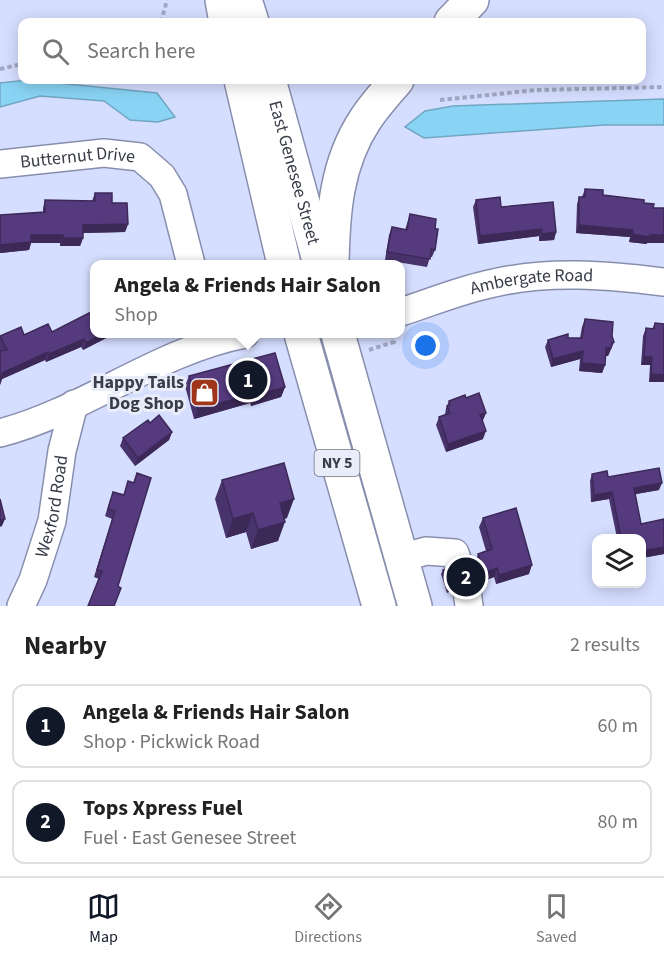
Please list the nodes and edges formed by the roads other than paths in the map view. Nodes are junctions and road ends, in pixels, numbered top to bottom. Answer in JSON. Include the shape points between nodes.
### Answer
{"nodes":[{"id":1,"x":222,"y":0,"type":"edge"},
{"id":2,"x":245,"y":0,"type":"edge"},
{"id":3,"x":472,"y":0,"type":"edge"},
{"id":4,"x":225,"y":18,"type":"edge"},
{"id":5,"x":251,"y":18,"type":"edge"},
{"id":6,"x":455,"y":18,"type":"edge"},
{"id":7,"x":242,"y":84,"type":"edge"},
{"id":8,"x":270,"y":84,"type":"edge"},
{"id":9,"x":394,"y":84,"type":"edge"},
{"id":10,"x":0,"y":164,"type":"edge"},
{"id":11,"x":190,"y":260,"type":"edge"},
{"id":12,"x":283,"y":260,"type":"edge"},
{"id":13,"x":319,"y":260,"type":"edge"},
{"id":14,"x":332,"y":260,"type":"edge"},
{"id":15,"x":664,"y":282,"type":"edge"},
{"id":16,"x":405,"y":311,"type":"edge"},
{"id":17,"x":209,"y":338,"type":"edge"},
{"id":18,"x":302,"y":338,"type":"edge"},
{"id":19,"x":342,"y":346,"type":"edge"},
{"id":20,"x":74,"y":404,"type":"junction"},
{"id":21,"x":0,"y":433,"type":"edge"},
{"id":22,"x":401,"y":558,"type":"junction"},
{"id":23,"x":376,"y":601,"type":"edge"},
{"id":24,"x":21,"y":606,"type":"edge"},
{"id":25,"x":415,"y":606,"type":"edge"},
{"id":26,"x":469,"y":606,"type":"edge"}],
"edges":[{"from":1,"to":4,"type":"main road"},
{"from":2,"to":5,"type":"main road"},
{"from":3,"to":6,"type":"main road"},
{"from":7,"to":12,"type":"main road","name":"East Genesee Street"},
{"from":8,"to":13,"type":"main road","name":"East Genesee Street"},
{"from":9,"to":14,"type":"main road","via":[[365,119],[345,157],[333,213]]},
{"from":10,"to":11,"type":"street","name":"Butternut Drive","via":[[104,153],[140,157],[162,176],[173,194]]},
{"from":15,"to":16,"type":"street","name":"Ambergate Road","via":[[555,274],[494,283]]},
{"from":17,"to":20,"type":"street"},
{"from":18,"to":23,"type":"main road","number":"NY 5"},
{"from":19,"to":22,"type":"main road","number":"NY 5"},
{"from":20,"to":21,"type":"street"},
{"from":20,"to":24,"type":"street","name":"Wexford Road","via":[[62,451],[52,521]]},
{"from":22,"to":25,"type":"main road","number":"NY 5"},
{"from":22,"to":26,"type":"street","via":[[426,551],[455,553]]}]}
